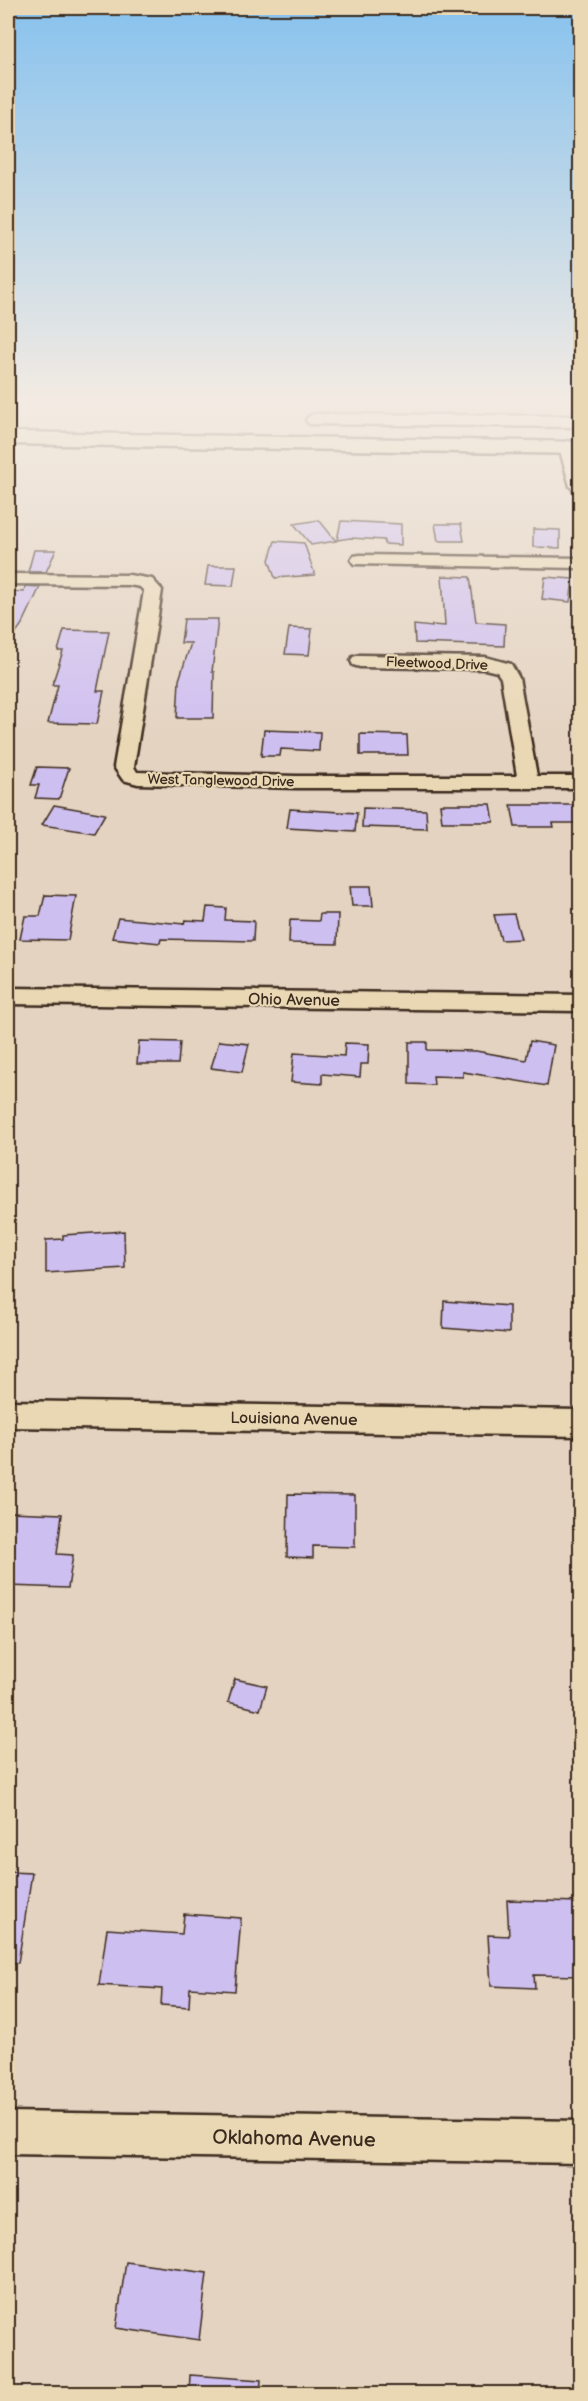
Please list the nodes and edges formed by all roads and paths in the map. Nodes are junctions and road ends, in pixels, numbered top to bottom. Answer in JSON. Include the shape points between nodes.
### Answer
{"nodes":[{"id":1,"x":360,"y":560,"type":"dead end"},
{"id":2,"x":580,"y":562,"type":"edge"},
{"id":3,"x":8,"y":579,"type":"edge"},
{"id":4,"x":360,"y":661,"type":"dead end"},
{"id":5,"x":528,"y":782,"type":"junction"},
{"id":6,"x":580,"y":782,"type":"edge"},
{"id":7,"x":8,"y":996,"type":"edge"},
{"id":8,"x":580,"y":1003,"type":"edge"},
{"id":9,"x":8,"y":1413,"type":"edge"},
{"id":10,"x":580,"y":1423,"type":"edge"},
{"id":11,"x":8,"y":2133,"type":"edge"},
{"id":12,"x":580,"y":2142,"type":"edge"}],
"edges":[{"from":1,"to":2,"type":"street"},
{"from":3,"to":5,"type":"street","name":"West Tanglewood Drive","via":[[129,580],[146,583],[153,590],[124,767],[130,776],[296,782]]},
{"from":4,"to":5,"type":"street","name":"Fleetwood Drive","via":[[485,663],[504,668],[510,678]]},
{"from":5,"to":6,"type":"street","name":"West Tanglewood Drive"},
{"from":7,"to":8,"type":"street","name":"Ohio Avenue"},
{"from":9,"to":10,"type":"street","name":"Louisiana Avenue"},
{"from":11,"to":12,"type":"street","name":"Oklahoma Avenue"}]}
